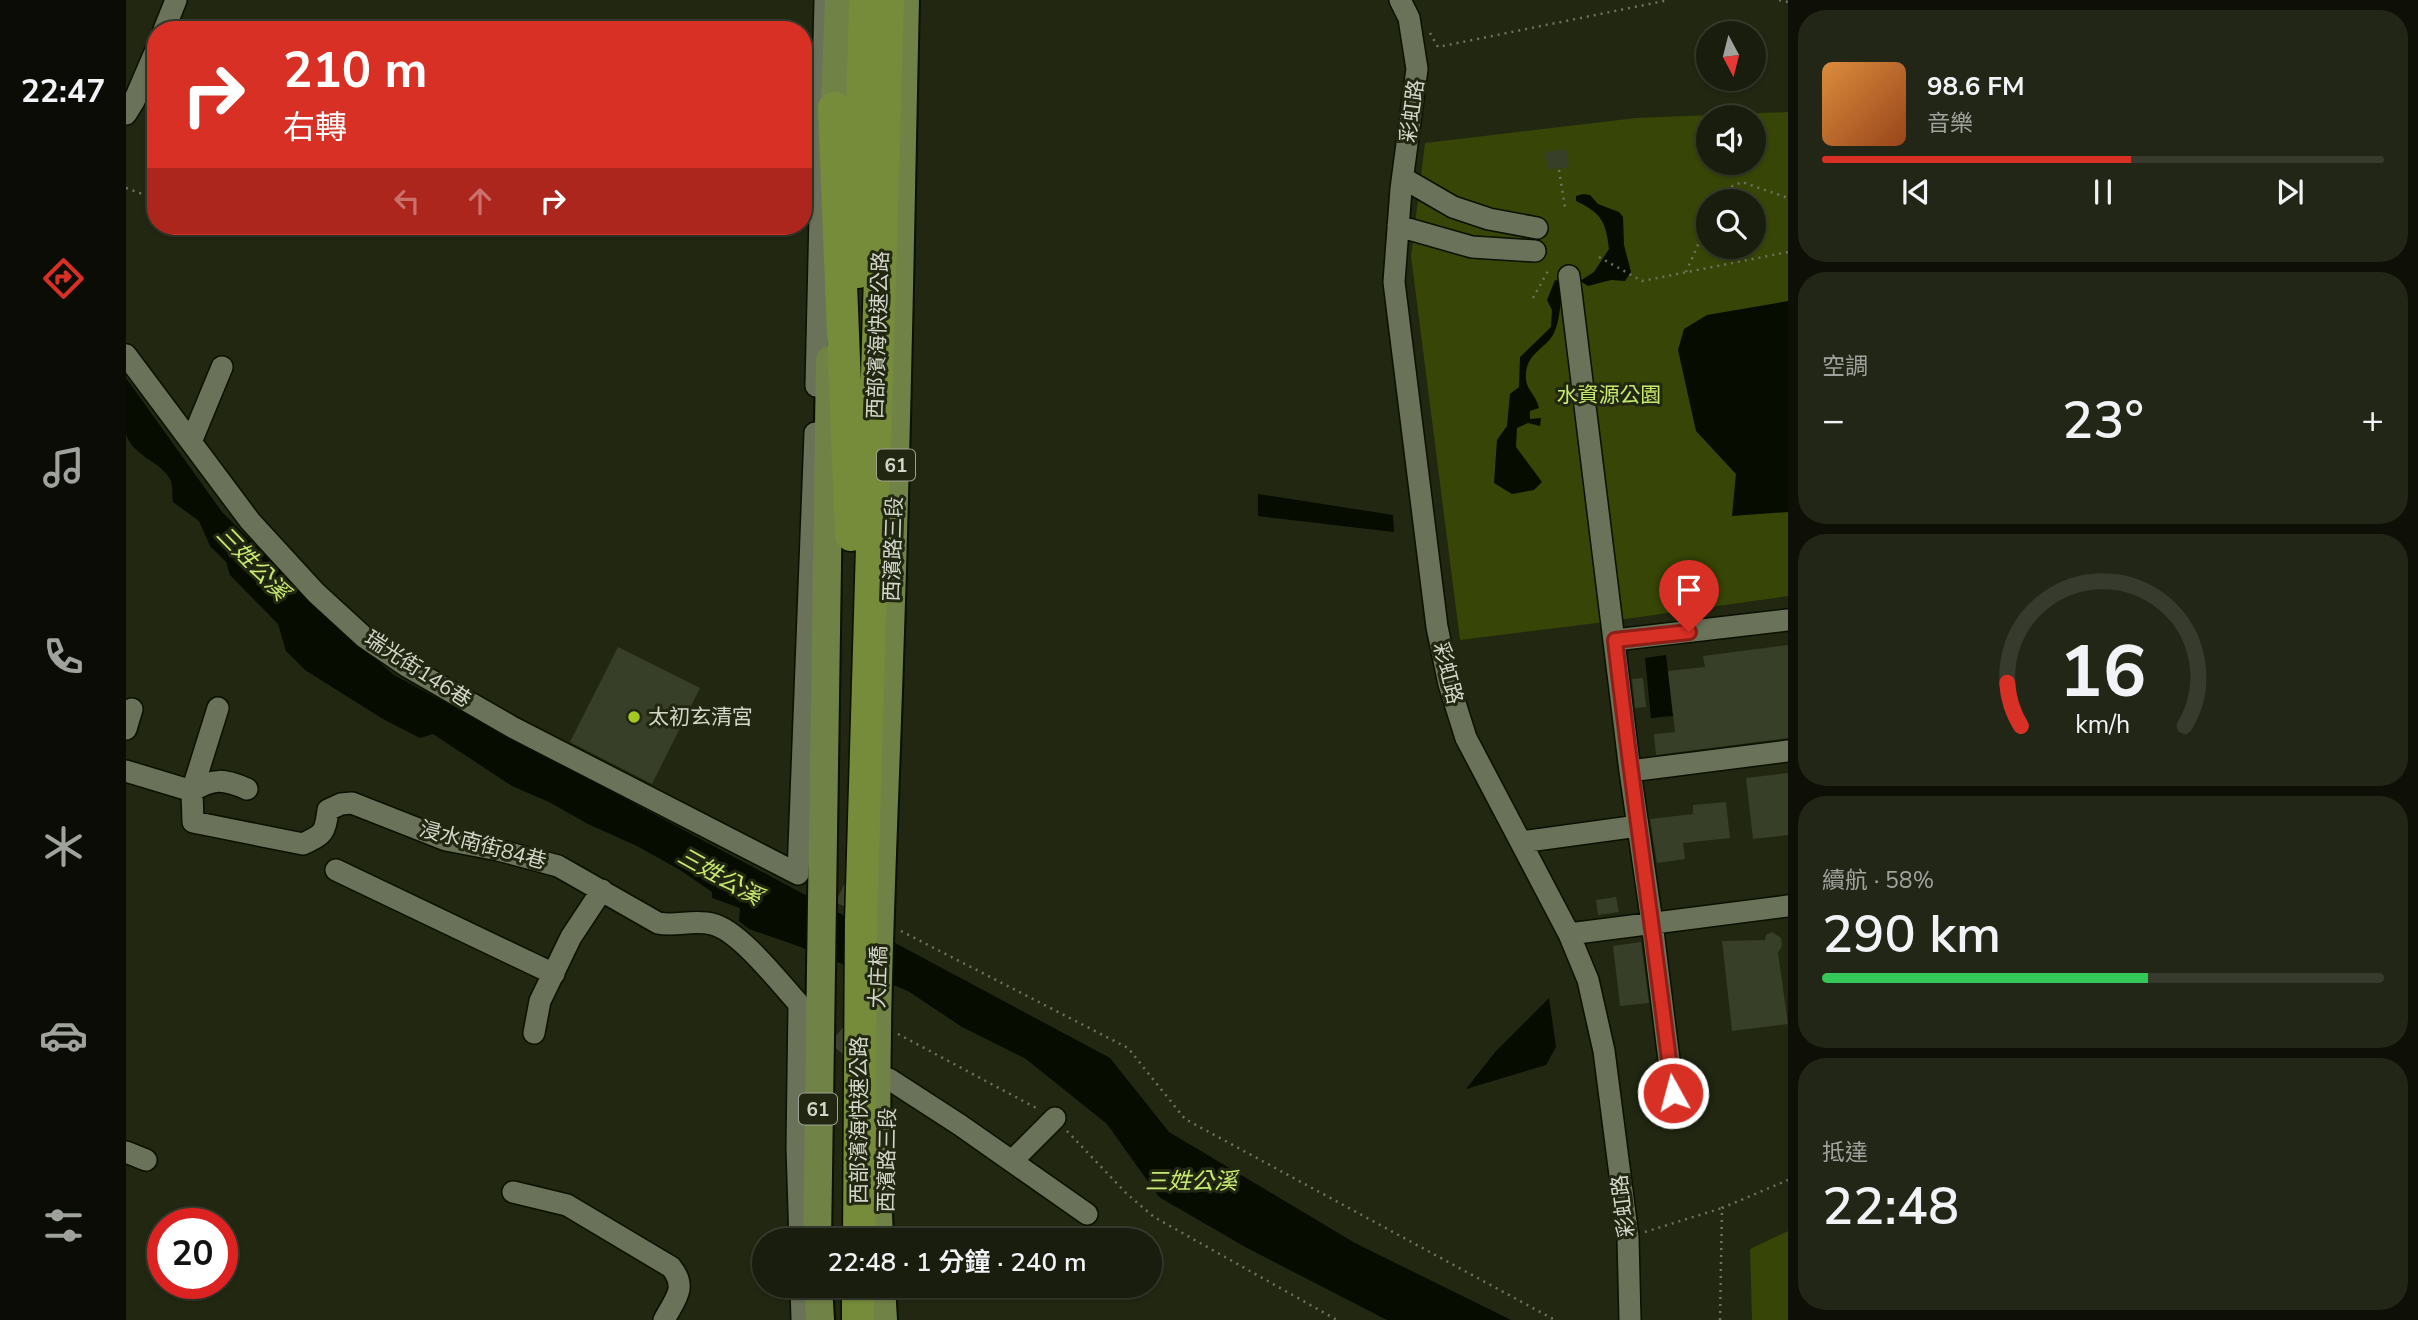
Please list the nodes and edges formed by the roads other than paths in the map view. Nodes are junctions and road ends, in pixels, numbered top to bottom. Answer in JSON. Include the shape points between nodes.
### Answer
{"nodes":[{"id":1,"x":176,"y":0,"type":"edge"},
{"id":2,"x":825,"y":0,"type":"edge"},
{"id":3,"x":839,"y":0,"type":"edge"},
{"id":4,"x":865,"y":0,"type":"edge"},
{"id":5,"x":888,"y":0,"type":"edge"},
{"id":6,"x":905,"y":0,"type":"edge"},
{"id":7,"x":914,"y":0,"type":"edge"},
{"id":8,"x":1400,"y":0,"type":"edge"},
{"id":9,"x":168,"y":21,"type":"edge"},
{"id":10,"x":147,"y":71,"type":"edge"},
{"id":11,"x":834,"y":108,"type":"junction"},
{"id":12,"x":126,"y":114,"type":"edge"},
{"id":13,"x":1403,"y":178,"type":"junction"},
{"id":14,"x":1398,"y":226,"type":"junction"},
{"id":15,"x":1537,"y":228,"type":"dead end"},
{"id":16,"x":1535,"y":251,"type":"dead end"},
{"id":17,"x":1559,"y":273,"type":"road end"},
{"id":18,"x":126,"y":355,"type":"edge"},
{"id":19,"x":222,"y":367,"type":"dead end"},
{"id":20,"x":191,"y":442,"type":"junction"},
{"id":21,"x":896,"y":455,"type":"junction"},
{"id":22,"x":851,"y":536,"type":"junction"},
{"id":23,"x":1788,"y":620,"type":"edge"},
{"id":24,"x":1615,"y":640,"type":"junction"},
{"id":25,"x":218,"y":708,"type":"dead end"},
{"id":26,"x":1788,"y":751,"type":"edge"},
{"id":27,"x":126,"y":771,"type":"edge"},
{"id":28,"x":1630,"y":772,"type":"junction"},
{"id":29,"x":866,"y":777,"type":"junction"},
{"id":30,"x":247,"y":789,"type":"dead end"},
{"id":31,"x":192,"y":791,"type":"junction"},
{"id":32,"x":1638,"y":826,"type":"junction"},
{"id":33,"x":1522,"y":842,"type":"junction"},
{"id":34,"x":336,"y":870,"type":"dead end"},
{"id":35,"x":601,"y":890,"type":"junction"},
{"id":36,"x":1788,"y":906,"type":"edge"},
{"id":37,"x":859,"y":916,"type":"junction"},
{"id":38,"x":1653,"y":923,"type":"junction"},
{"id":39,"x":1569,"y":934,"type":"junction"},
{"id":40,"x":554,"y":974,"type":"junction"},
{"id":41,"x":858,"y":1004,"type":"junction"},
{"id":42,"x":534,"y":1033,"type":"dead end"},
{"id":43,"x":1673,"y":1093,"type":"dead end"},
{"id":44,"x":1055,"y":1118,"type":"road end"},
{"id":45,"x":1012,"y":1161,"type":"junction"},
{"id":46,"x":513,"y":1192,"type":"dead end"},
{"id":47,"x":1087,"y":1214,"type":"dead end"},
{"id":48,"x":800,"y":1228,"type":"edge"},
{"id":49,"x":819,"y":1228,"type":"edge"},
{"id":50,"x":839,"y":1228,"type":"edge"},
{"id":51,"x":859,"y":1228,"type":"edge"},
{"id":52,"x":878,"y":1228,"type":"edge"},
{"id":53,"x":886,"y":1228,"type":"edge"},
{"id":54,"x":801,"y":1298,"type":"edge"},
{"id":55,"x":819,"y":1298,"type":"edge"},
{"id":56,"x":838,"y":1298,"type":"edge"},
{"id":57,"x":858,"y":1298,"type":"edge"},
{"id":58,"x":882,"y":1298,"type":"edge"},
{"id":59,"x":887,"y":1298,"type":"edge"},
{"id":60,"x":664,"y":1320,"type":"edge"},
{"id":61,"x":802,"y":1320,"type":"edge"},
{"id":62,"x":820,"y":1320,"type":"edge"},
{"id":63,"x":837,"y":1320,"type":"edge"},
{"id":64,"x":858,"y":1320,"type":"edge"},
{"id":65,"x":883,"y":1320,"type":"edge"},
{"id":66,"x":888,"y":1320,"type":"edge"},
{"id":67,"x":1630,"y":1320,"type":"edge"}],
"edges":[{"from":1,"to":9,"type":"street"},
{"from":2,"to":20,"type":"street","name":"瑞光街146巷","via":[[814,476],[798,874],[512,727],[364,637],[250,521]]},
{"from":3,"to":11,"type":"main road","number":"61"},
{"from":4,"to":22,"type":"highway","name":"西部濱海快速公路","number":"61"},
{"from":5,"to":29,"type":"highway","name":"西部濱海快速公路","number":"61"},
{"from":6,"to":21,"type":"main road","name":"西濱路三段","number":"61"},
{"from":7,"to":37,"type":"street","name":"西濱路三段","via":[[914,205],[895,766]]},
{"from":8,"to":13,"type":"street","name":"彩虹路","via":[[1409,18],[1417,69]]},
{"from":10,"to":12,"type":"street"},
{"from":11,"to":22,"type":"highway"},
{"from":11,"to":37,"type":"main road","number":"61"},
{"from":13,"to":14,"type":"street","name":"彩虹路"},
{"from":13,"to":15,"type":"street","via":[[1453,207]]},
{"from":14,"to":16,"type":"street","via":[[1472,247]]},
{"from":14,"to":33,"type":"street","name":"彩虹路","via":[[1394,282],[1437,627],[1466,738]]},
{"from":17,"to":24,"type":"street"},
{"from":18,"to":20,"type":"street","name":"瑞光街146巷"},
{"from":19,"to":20,"type":"street"},
{"from":21,"to":29,"type":"highway"},
{"from":21,"to":37,"type":"main road","name":"西濱路三段","number":"61"},
{"from":22,"to":37,"type":"highway","name":"西部濱海快速公路","number":"61"},
{"from":23,"to":24,"type":"street"},
{"from":24,"to":28,"type":"street"},
{"from":25,"to":31,"type":"street"},
{"from":26,"to":28,"type":"street"},
{"from":27,"to":31,"type":"street"},
{"from":28,"to":32,"type":"street"},
{"from":29,"to":37,"type":"highway","name":"西部濱海快速公路","number":"61"},
{"from":30,"to":31,"type":"street","via":[[231,782],[207,782]]},
{"from":31,"to":35,"type":"street","name":"浸水南街84巷","via":[[193,822],[303,844],[326,830],[328,810],[352,803],[446,840],[558,866]]},
{"from":32,"to":33,"type":"street"},
{"from":32,"to":38,"type":"street"},
{"from":33,"to":39,"type":"street","name":"彩虹路"},
{"from":34,"to":40,"type":"street"},
{"from":35,"to":40,"type":"street"},
{"from":35,"to":48,"type":"street","name":"浸水南街84巷","via":[[658,923],[714,924],[734,934],[799,1004]]},
{"from":36,"to":38,"type":"street"},
{"from":37,"to":41,"type":"highway","name":"大庄橋","number":"61"},
{"from":37,"to":41,"type":"main road","number":"61"},
{"from":38,"to":39,"type":"street"},
{"from":38,"to":43,"type":"street"},
{"from":39,"to":67,"type":"street","name":"彩虹路","via":[[1588,980],[1604,1051],[1628,1237]]},
{"from":40,"to":42,"type":"street","via":[[540,1001]]},
{"from":41,"to":49,"type":"main road","number":"61"},
{"from":41,"to":50,"type":"highway","name":"西部濱海快速公路","number":"61"},
{"from":41,"to":51,"type":"highway","name":"西部濱海快速公路","number":"61"},
{"from":41,"to":52,"type":"main road","name":"西濱路三段","number":"61","via":[[875,1142]]},
{"from":44,"to":45,"type":"street"},
{"from":45,"to":47,"type":"street"},
{"from":45,"to":53,"type":"street","name":"西濱路三段","via":[[889,1079]]},
{"from":46,"to":60,"type":"street","via":[[567,1205],[671,1267],[680,1280],[680,1290]]},
{"from":54,"to":61,"type":"street"},
{"from":55,"to":62,"type":"main road"},
{"from":56,"to":63,"type":"highway"},
{"from":57,"to":64,"type":"highway"},
{"from":58,"to":65,"type":"main road"},
{"from":59,"to":66,"type":"street"}]}
